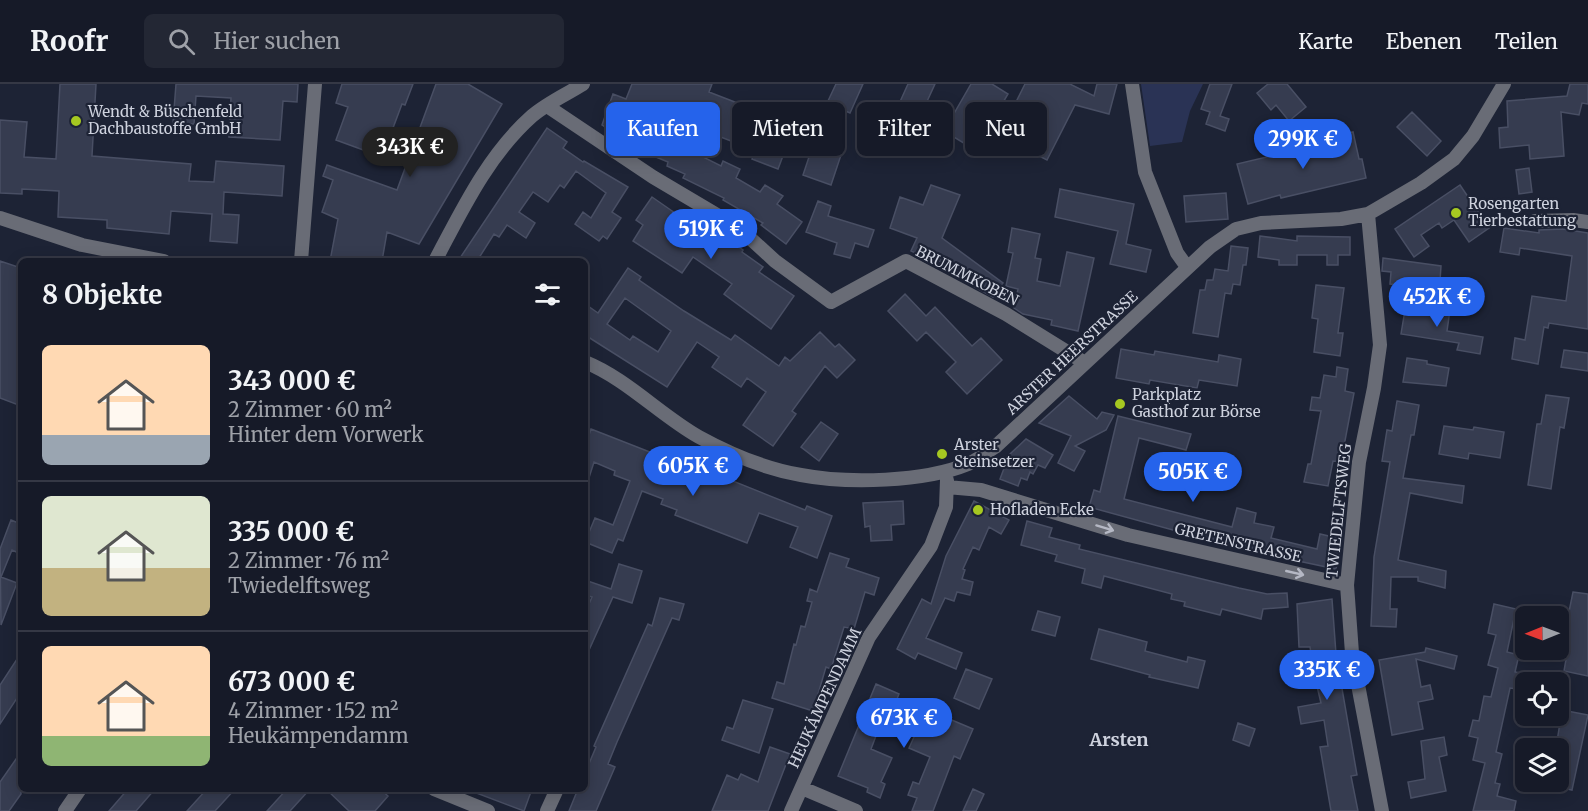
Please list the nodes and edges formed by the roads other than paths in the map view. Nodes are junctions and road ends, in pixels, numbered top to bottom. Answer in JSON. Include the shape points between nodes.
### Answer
{"nodes":[{"id":1,"x":315,"y":84,"type":"edge"},
{"id":2,"x":583,"y":84,"type":"edge"},
{"id":3,"x":1132,"y":84,"type":"edge"},
{"id":4,"x":1504,"y":84,"type":"edge"},
{"id":5,"x":547,"y":106,"type":"junction"},
{"id":6,"x":1368,"y":214,"type":"junction"},
{"id":7,"x":0,"y":218,"type":"edge"},
{"id":8,"x":1535,"y":221,"type":"dead end"},
{"id":9,"x":1588,"y":222,"type":"edge"},
{"id":10,"x":149,"y":258,"type":"edge"},
{"id":11,"x":301,"y":258,"type":"edge"},
{"id":12,"x":437,"y":258,"type":"edge"},
{"id":13,"x":1187,"y":267,"type":"junction"},
{"id":14,"x":588,"y":363,"type":"edge"},
{"id":15,"x":1085,"y":363,"type":"junction"},
{"id":16,"x":946,"y":472,"type":"junction"},
{"id":17,"x":947,"y":487,"type":"junction"},
{"id":18,"x":1347,"y":585,"type":"junction"},
{"id":19,"x":801,"y":788,"type":"junction"},
{"id":20,"x":78,"y":792,"type":"edge"},
{"id":21,"x":441,"y":792,"type":"edge"},
{"id":22,"x":556,"y":792,"type":"edge"},
{"id":23,"x":65,"y":811,"type":"edge"},
{"id":24,"x":488,"y":811,"type":"edge"},
{"id":25,"x":547,"y":811,"type":"edge"},
{"id":26,"x":791,"y":811,"type":"edge"},
{"id":27,"x":856,"y":811,"type":"edge"},
{"id":28,"x":1382,"y":811,"type":"edge"}],
"edges":[{"from":1,"to":11,"type":"street"},
{"from":2,"to":5,"type":"street"},
{"from":3,"to":13,"type":"street","via":[[1145,172],[1177,253]]},
{"from":4,"to":6,"type":"street","name":"ARSTER HEERSTRASSE","via":[[1473,136],[1454,159]]},
{"from":5,"to":12,"type":"street","via":[[511,136],[474,189]]},
{"from":5,"to":15,"type":"street","name":"BRUMMKOBEN","via":[[653,177],[739,228],[775,261],[831,302],[906,261],[1006,314]]},
{"from":6,"to":13,"type":"street","name":"ARSTER HEERSTRASSE","via":[[1261,223],[1236,229]]},
{"from":6,"to":18,"type":"street","name":"TWIEDELFTSWEG","via":[[1380,345],[1359,462]]},
{"from":7,"to":10,"type":"street","via":[[82,245]]},
{"from":8,"to":9,"type":"street"},
{"from":13,"to":15,"type":"street","name":"ARSTER HEERSTRASSE"},
{"from":14,"to":16,"type":"street","name":"ARSTER HEERSTRASSE","via":[[697,436],[753,462],[801,475],[853,479]]},
{"from":15,"to":16,"type":"street","name":"ARSTER HEERSTRASSE","via":[[995,447]]},
{"from":16,"to":17,"type":"street","name":"HEUKÄMPENDAMM"},
{"from":17,"to":18,"type":"street","name":"GRETENSTRASSE","one_way":true,"via":[[981,490],[1128,535]]},
{"from":17,"to":19,"type":"street","name":"HEUKÄMPENDAMM","via":[[946,507],[931,546],[869,637]]},
{"from":18,"to":28,"type":"street","name":"TWIEDELFTSWEG","via":[[1352,653]]},
{"from":19,"to":26,"type":"street","name":"HEUKÄMPENDAMM"},
{"from":19,"to":27,"type":"street"},
{"from":20,"to":23,"type":"street"},
{"from":21,"to":24,"type":"street"},
{"from":22,"to":25,"type":"street"}]}
